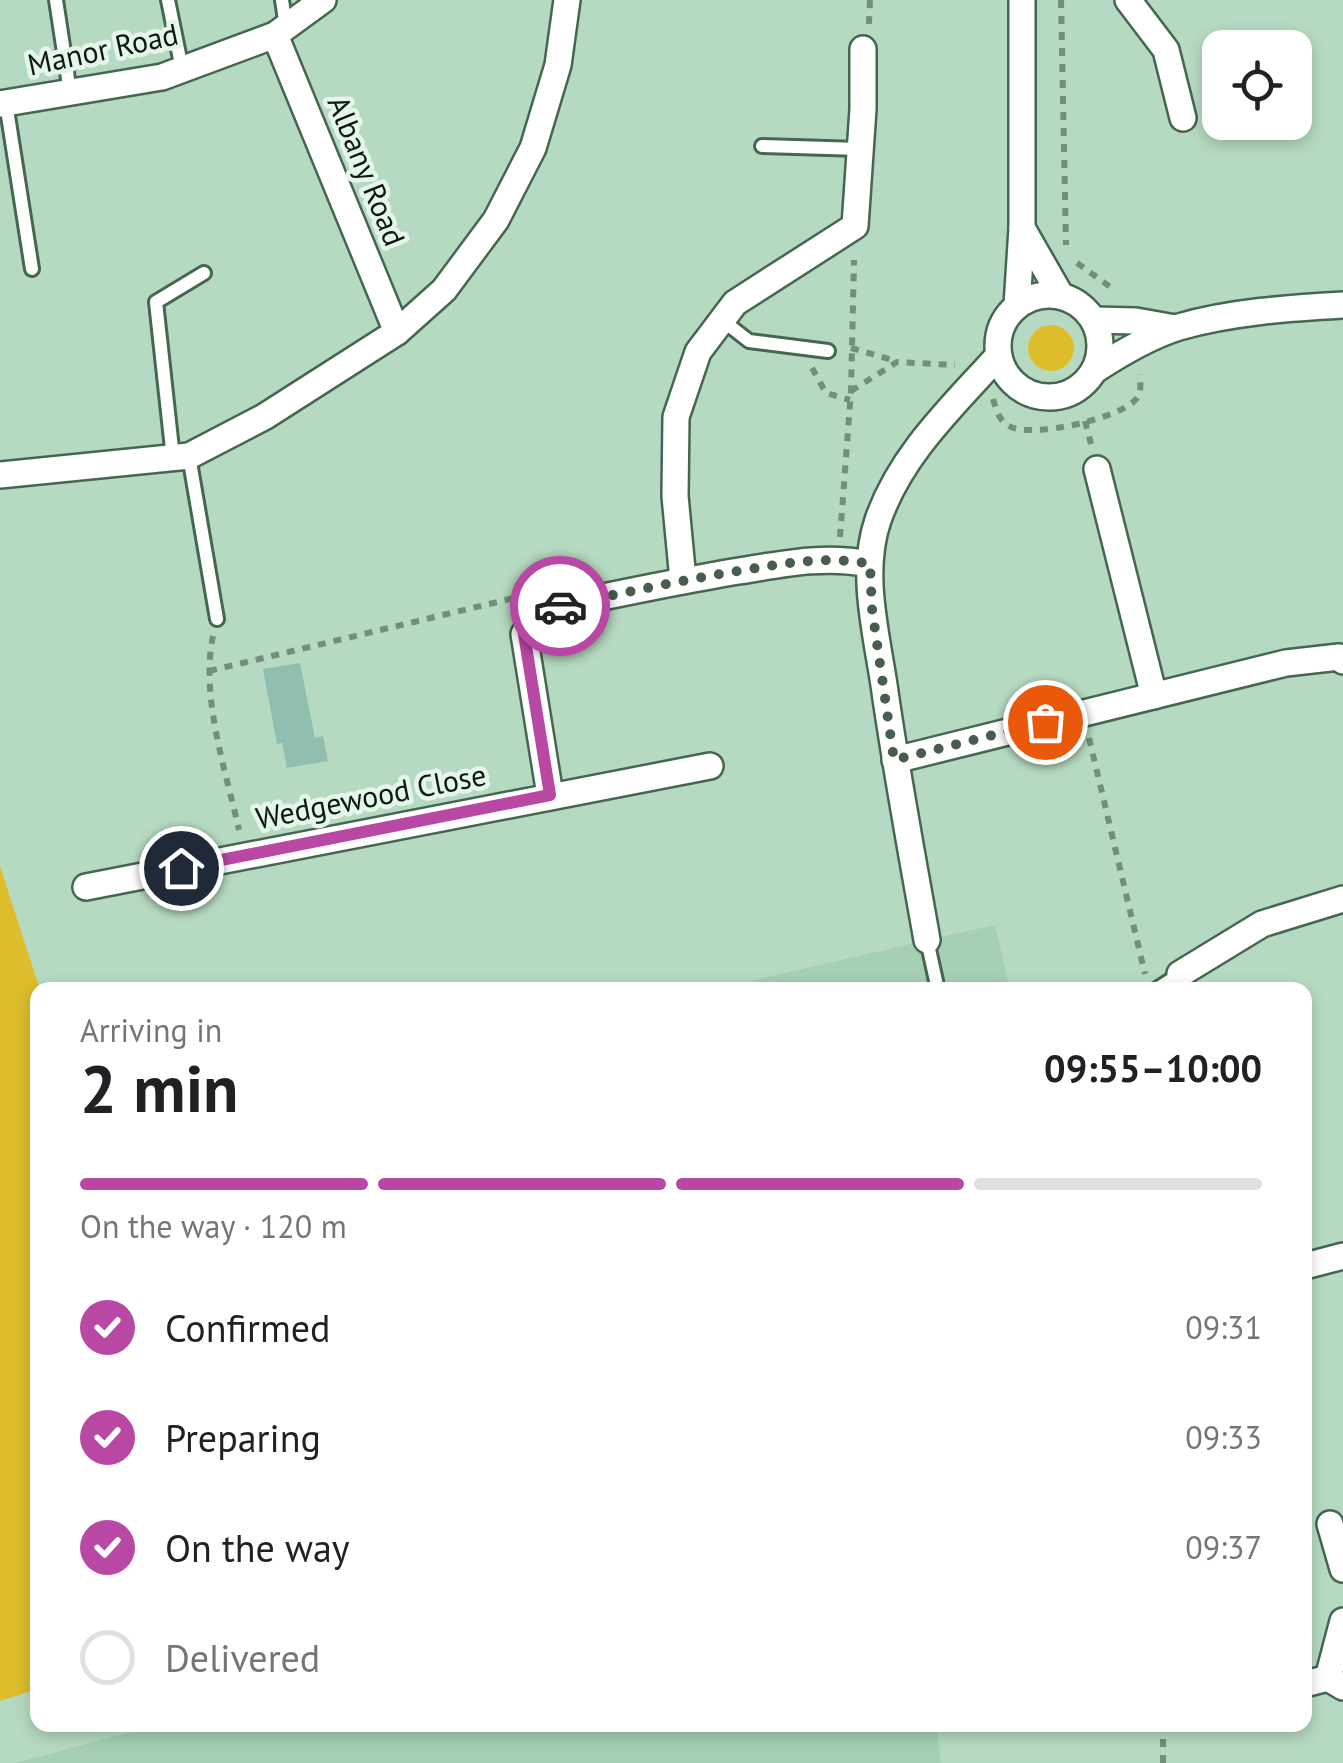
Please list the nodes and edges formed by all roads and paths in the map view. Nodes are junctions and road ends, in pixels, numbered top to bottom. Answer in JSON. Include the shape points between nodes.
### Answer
{"nodes":[{"id":1,"x":56,"y":0,"type":"edge"},
{"id":2,"x":168,"y":0,"type":"edge"},
{"id":3,"x":282,"y":0,"type":"edge"},
{"id":4,"x":323,"y":0,"type":"edge"},
{"id":5,"x":567,"y":0,"type":"edge"},
{"id":6,"x":1022,"y":0,"type":"edge"},
{"id":7,"x":1128,"y":0,"type":"edge"},
{"id":8,"x":280,"y":30,"type":"junction"},
{"id":9,"x":863,"y":49,"type":"dead end"},
{"id":10,"x":182,"y":69,"type":"junction"},
{"id":11,"x":70,"y":92,"type":"junction"},
{"id":12,"x":3,"y":103,"type":"edge"},
{"id":13,"x":1183,"y":118,"type":"dead end"},
{"id":14,"x":762,"y":146,"type":"dead end"},
{"id":15,"x":860,"y":149,"type":"junction"},
{"id":16,"x":855,"y":226,"type":"junction"},
{"id":17,"x":1022,"y":228,"type":"junction"},
{"id":18,"x":32,"y":270,"type":"dead end"},
{"id":19,"x":204,"y":272,"type":"dead end"},
{"id":20,"x":1061,"y":296,"type":"junction"},
{"id":21,"x":1343,"y":305,"type":"edge"},
{"id":22,"x":1017,"y":306,"type":"junction"},
{"id":23,"x":722,"y":320,"type":"junction"},
{"id":24,"x":1094,"y":320,"type":"junction"},
{"id":25,"x":1175,"y":328,"type":"junction"},
{"id":26,"x":397,"y":332,"type":"junction"},
{"id":27,"x":802,"y":348,"type":"junction"},
{"id":28,"x":851,"y":348,"type":"junction"},
{"id":29,"x":828,"y":351,"type":"dead end"},
{"id":30,"x":998,"y":356,"type":"junction"},
{"id":31,"x":897,"y":362,"type":"junction"},
{"id":32,"x":1095,"y":370,"type":"junction"},
{"id":33,"x":979,"y":377,"type":"junction"},
{"id":34,"x":1015,"y":385,"type":"junction"},
{"id":35,"x":851,"y":396,"type":"junction"},
{"id":36,"x":960,"y":401,"type":"junction"},
{"id":37,"x":181,"y":457,"type":"junction"},
{"id":38,"x":1097,"y":469,"type":"dead end"},
{"id":39,"x":0,"y":475,"type":"edge"},
{"id":40,"x":838,"y":558,"type":"junction"},
{"id":41,"x":870,"y":564,"type":"junction"},
{"id":42,"x":683,"y":580,"type":"junction"},
{"id":43,"x":541,"y":610,"type":"junction"},
{"id":44,"x":217,"y":620,"type":"joint"},
{"id":45,"x":1342,"y":658,"type":"edge"},
{"id":46,"x":209,"y":671,"type":"junction"},
{"id":47,"x":1154,"y":696,"type":"junction"},
{"id":48,"x":1083,"y":713,"type":"junction"},
{"id":49,"x":894,"y":760,"type":"junction"},
{"id":50,"x":710,"y":766,"type":"dead end"},
{"id":51,"x":550,"y":795,"type":"junction"},
{"id":52,"x":244,"y":856,"type":"junction"},
{"id":53,"x":86,"y":887,"type":"dead end"},
{"id":54,"x":1343,"y":899,"type":"edge"},
{"id":55,"x":927,"y":940,"type":"joint"},
{"id":56,"x":1180,"y":974,"type":"joint"},
{"id":57,"x":936,"y":982,"type":"edge"},
{"id":58,"x":1150,"y":982,"type":"edge"},
{"id":59,"x":1166,"y":982,"type":"edge"},
{"id":60,"x":1343,"y":1256,"type":"edge"},
{"id":61,"x":1312,"y":1264,"type":"edge"},
{"id":62,"x":1330,"y":1524,"type":"dead end"},
{"id":63,"x":1343,"y":1569,"type":"edge"},
{"id":64,"x":1343,"y":1621,"type":"edge"},
{"id":65,"x":1325,"y":1683,"type":"edge"},
{"id":66,"x":1163,"y":1732,"type":"edge"},
{"id":67,"x":1163,"y":1763,"type":"edge"}],
"edges":[{"from":1,"to":11,"type":"lane"},
{"from":2,"to":10,"type":"lane"},
{"from":3,"to":8,"type":"lane"},
{"from":4,"to":8,"type":"street","name":"Manor Road"},
{"from":5,"to":26,"type":"street","via":[[558,65],[526,162],[496,220],[444,290]]},
{"from":6,"to":17,"type":"street"},
{"from":7,"to":13,"type":"street","via":[[1166,50]]},
{"from":8,"to":10,"type":"street","name":"Manor Road"},
{"from":8,"to":26,"type":"street","name":"Albany Road"},
{"from":9,"to":15,"type":"street"},
{"from":10,"to":11,"type":"street","name":"Manor Road"},
{"from":11,"to":12,"type":"street","name":"Manor Road"},
{"from":12,"to":18,"type":"lane"},
{"from":14,"to":15,"type":"lane"},
{"from":15,"to":16,"type":"street"},
{"from":16,"to":23,"type":"street","via":[[735,303]]},
{"from":16,"to":28,"type":"path"},
{"from":17,"to":20,"type":"street"},
{"from":17,"to":22,"type":"street"},
{"from":19,"to":37,"type":"lane","via":[[156,302]]},
{"from":20,"to":22,"type":"street"},
{"from":20,"to":24,"type":"street"},
{"from":21,"to":25,"type":"street"},
{"from":22,"to":30,"type":"street","via":[[1000,328]]},
{"from":23,"to":27,"type":"lane","via":[[749,341]]},
{"from":23,"to":42,"type":"street","via":[[698,352],[676,417]]},
{"from":24,"to":25,"type":"street"},
{"from":24,"to":32,"type":"street","via":[[1101,344]]},
{"from":25,"to":32,"type":"street"},
{"from":26,"to":37,"type":"street","via":[[264,417]]},
{"from":27,"to":29,"type":"lane"},
{"from":27,"to":35,"type":"path","via":[[826,393]]},
{"from":28,"to":31,"type":"path"},
{"from":28,"to":35,"type":"path"},
{"from":30,"to":33,"type":"street"},
{"from":30,"to":34,"type":"street"},
{"from":31,"to":33,"type":"path","via":[[951,363]]},
{"from":31,"to":35,"type":"path"},
{"from":32,"to":34,"type":"street","via":[[1059,397]]},
{"from":33,"to":36,"type":"street"},
{"from":34,"to":36,"type":"street"},
{"from":35,"to":40,"type":"path"},
{"from":36,"to":41,"type":"street","via":[[897,476],[877,522]]},
{"from":37,"to":39,"type":"street"},
{"from":37,"to":44,"type":"lane"},
{"from":38,"to":47,"type":"street"},
{"from":40,"to":41,"type":"street"},
{"from":40,"to":42,"type":"street"},
{"from":41,"to":49,"type":"street"},
{"from":42,"to":43,"type":"street"},
{"from":43,"to":46,"type":"path","via":[[535,602],[502,599]]},
{"from":43,"to":51,"type":"street","via":[[524,634]]},
{"from":44,"to":46,"type":"path"},
{"from":45,"to":47,"type":"street","via":[[1286,664]]},
{"from":46,"to":52,"type":"path"},
{"from":47,"to":48,"type":"street"},
{"from":48,"to":49,"type":"street"},
{"from":48,"to":58,"type":"path"},
{"from":49,"to":55,"type":"street"},
{"from":50,"to":51,"type":"street","name":"Wedgewood Close"},
{"from":51,"to":52,"type":"street","name":"Wedgewood Close"},
{"from":52,"to":53,"type":"street","name":"Wedgewood Close"},
{"from":54,"to":56,"type":"street","via":[[1262,924]]},
{"from":55,"to":57,"type":"lane"},
{"from":56,"to":59,"type":"lane"},
{"from":60,"to":61,"type":"street"},
{"from":62,"to":63,"type":"street"},
{"from":64,"to":65,"type":"street"},
{"from":66,"to":67,"type":"path"}]}
